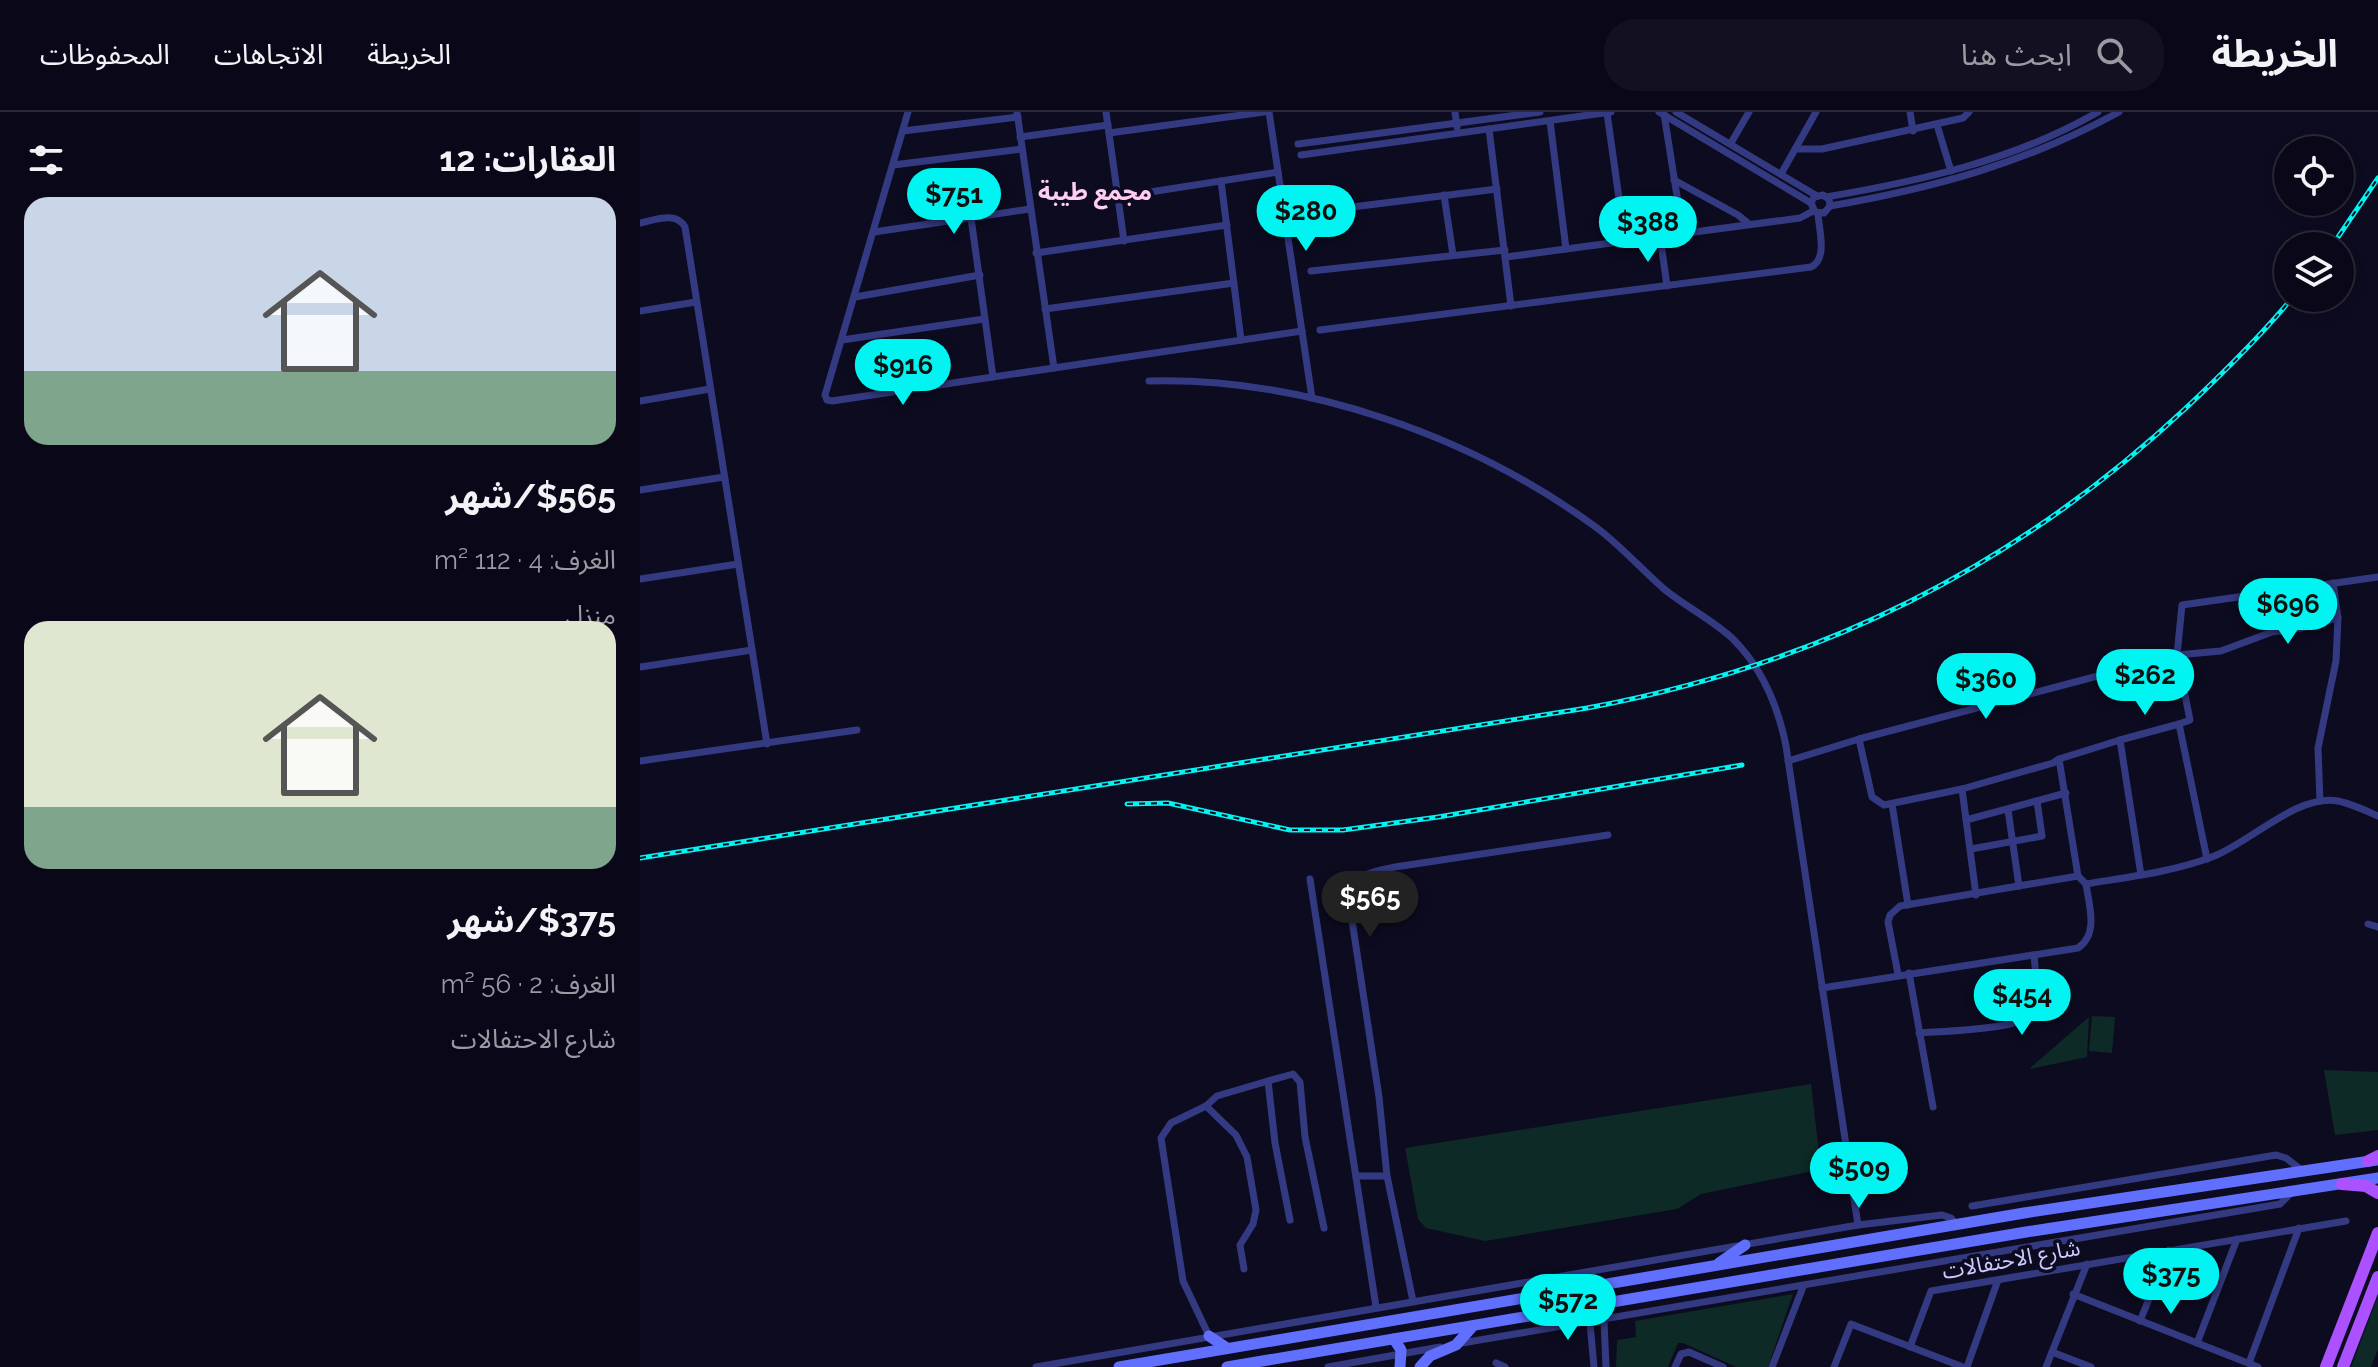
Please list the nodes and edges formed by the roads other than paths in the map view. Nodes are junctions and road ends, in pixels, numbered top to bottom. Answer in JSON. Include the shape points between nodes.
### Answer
{"nodes":[{"id":1,"x":908,"y":112,"type":"edge"},
{"id":2,"x":1106,"y":112,"type":"edge"},
{"id":3,"x":1266,"y":112,"type":"edge"},
{"id":4,"x":1455,"y":112,"type":"edge"},
{"id":5,"x":1540,"y":112,"type":"edge"},
{"id":6,"x":1609,"y":112,"type":"edge"},
{"id":7,"x":1749,"y":112,"type":"edge"},
{"id":8,"x":1816,"y":112,"type":"edge"},
{"id":9,"x":1910,"y":112,"type":"edge"},
{"id":10,"x":1969,"y":112,"type":"edge"},
{"id":11,"x":2098,"y":112,"type":"edge"},
{"id":12,"x":2119,"y":112,"type":"edge"},
{"id":13,"x":1662,"y":113,"type":"edge"},
{"id":14,"x":1679,"y":113,"type":"edge"},
{"id":15,"x":1017,"y":114,"type":"edge"},
{"id":16,"x":1517,"y":114,"type":"edge"},
{"id":17,"x":2088,"y":115,"type":"edge"},
{"id":18,"x":1550,"y":121,"type":"junction"},
{"id":19,"x":1457,"y":123,"type":"junction"},
{"id":20,"x":1937,"y":125,"type":"junction"},
{"id":21,"x":1108,"y":129,"type":"junction"},
{"id":22,"x":1489,"y":129,"type":"junction"},
{"id":23,"x":903,"y":131,"type":"junction"},
{"id":24,"x":1913,"y":131,"type":"junction"},
{"id":25,"x":1458,"y":133,"type":"junction"},
{"id":26,"x":1020,"y":137,"type":"junction"},
{"id":27,"x":1731,"y":143,"type":"junction"},
{"id":28,"x":1298,"y":144,"type":"dead end"},
{"id":29,"x":2020,"y":148,"type":"junction"},
{"id":30,"x":1022,"y":149,"type":"junction"},
{"id":31,"x":1795,"y":149,"type":"junction"},
{"id":32,"x":1301,"y":155,"type":"dead end"},
{"id":33,"x":2023,"y":157,"type":"junction"},
{"id":34,"x":893,"y":165,"type":"junction"},
{"id":35,"x":1951,"y":171,"type":"junction"},
{"id":36,"x":1278,"y":172,"type":"junction"},
{"id":37,"x":1781,"y":174,"type":"junction"},
{"id":38,"x":1674,"y":180,"type":"junction"},
{"id":39,"x":1221,"y":181,"type":"junction"},
{"id":40,"x":1497,"y":189,"type":"junction"},
{"id":41,"x":1869,"y":194,"type":"junction"},
{"id":42,"x":1444,"y":195,"type":"junction"},
{"id":43,"x":1817,"y":196,"type":"junction"},
{"id":44,"x":1118,"y":197,"type":"junction"},
{"id":45,"x":1826,"y":197,"type":"junction"},
{"id":46,"x":1830,"y":206,"type":"junction"},
{"id":47,"x":1030,"y":209,"type":"junction"},
{"id":48,"x":1814,"y":209,"type":"junction"},
{"id":49,"x":1304,"y":213,"type":"dead end"},
{"id":50,"x":971,"y":218,"type":"junction"},
{"id":51,"x":640,"y":223,"type":"edge"},
{"id":52,"x":1749,"y":224,"type":"junction"},
{"id":53,"x":1227,"y":225,"type":"junction"},
{"id":54,"x":874,"y":232,"type":"junction"},
{"id":55,"x":1683,"y":234,"type":"junction"},
{"id":56,"x":1660,"y":236,"type":"junction"},
{"id":57,"x":1124,"y":241,"type":"junction"},
{"id":58,"x":1625,"y":241,"type":"junction"},
{"id":59,"x":1566,"y":249,"type":"junction"},
{"id":60,"x":1036,"y":253,"type":"junction"},
{"id":61,"x":1505,"y":254,"type":"junction"},
{"id":62,"x":1453,"y":255,"type":"junction"},
{"id":63,"x":1311,"y":271,"type":"dead end"},
{"id":64,"x":980,"y":275,"type":"junction"},
{"id":65,"x":1234,"y":283,"type":"junction"},
{"id":66,"x":1667,"y":286,"type":"junction"},
{"id":67,"x":855,"y":297,"type":"junction"},
{"id":68,"x":696,"y":302,"type":"junction"},
{"id":69,"x":1511,"y":306,"type":"junction"},
{"id":70,"x":1045,"y":309,"type":"junction"},
{"id":71,"x":640,"y":311,"type":"edge"},
{"id":72,"x":984,"y":319,"type":"junction"},
{"id":73,"x":1320,"y":330,"type":"dead end"},
{"id":74,"x":1302,"y":331,"type":"junction"},
{"id":75,"x":842,"y":340,"type":"junction"},
{"id":76,"x":1241,"y":340,"type":"junction"},
{"id":77,"x":1054,"y":368,"type":"junction"},
{"id":78,"x":993,"y":377,"type":"junction"},
{"id":79,"x":1149,"y":381,"type":"dead end"},
{"id":80,"x":710,"y":389,"type":"junction"},
{"id":81,"x":1312,"y":398,"type":"junction"},
{"id":82,"x":640,"y":401,"type":"edge"},
{"id":83,"x":724,"y":477,"type":"junction"},
{"id":84,"x":640,"y":490,"type":"edge"},
{"id":85,"x":738,"y":564,"type":"junction"},
{"id":86,"x":2378,"y":577,"type":"edge"},
{"id":87,"x":640,"y":579,"type":"edge"},
{"id":88,"x":2333,"y":583,"type":"junction"},
{"id":89,"x":2338,"y":618,"type":"junction"},
{"id":90,"x":752,"y":650,"type":"junction"},
{"id":91,"x":2177,"y":655,"type":"junction"},
{"id":92,"x":640,"y":667,"type":"edge"},
{"id":93,"x":2179,"y":724,"type":"junction"},
{"id":94,"x":857,"y":730,"type":"dead end"},
{"id":95,"x":1859,"y":739,"type":"junction"},
{"id":96,"x":2120,"y":740,"type":"junction"},
{"id":97,"x":767,"y":744,"type":"junction"},
{"id":98,"x":2059,"y":759,"type":"junction"},
{"id":99,"x":640,"y":761,"type":"edge"},
{"id":100,"x":1788,"y":761,"type":"junction"},
{"id":101,"x":1962,"y":789,"type":"junction"},
{"id":102,"x":2066,"y":793,"type":"junction"},
{"id":103,"x":2037,"y":801,"type":"junction"},
{"id":104,"x":2320,"y":801,"type":"junction"},
{"id":105,"x":1892,"y":804,"type":"junction"},
{"id":106,"x":2008,"y":810,"type":"junction"},
{"id":107,"x":2378,"y":816,"type":"edge"},
{"id":108,"x":1966,"y":820,"type":"junction"},
{"id":109,"x":1608,"y":835,"type":"dead end"},
{"id":110,"x":2013,"y":841,"type":"junction"},
{"id":111,"x":1971,"y":849,"type":"junction"},
{"id":112,"x":2207,"y":859,"type":"junction"},
{"id":113,"x":2141,"y":875,"type":"junction"},
{"id":114,"x":2078,"y":876,"type":"junction"},
{"id":115,"x":1310,"y":879,"type":"dead end"},
{"id":116,"x":2086,"y":884,"type":"junction"},
{"id":117,"x":2019,"y":886,"type":"junction"},
{"id":118,"x":1976,"y":895,"type":"junction"},
{"id":119,"x":1908,"y":905,"type":"junction"},
{"id":120,"x":2368,"y":924,"type":"dead end"},
{"id":121,"x":2378,"y":927,"type":"edge"},
{"id":122,"x":2034,"y":955,"type":"junction"},
{"id":123,"x":1909,"y":973,"type":"junction"},
{"id":124,"x":1898,"y":974,"type":"junction"},
{"id":125,"x":1822,"y":988,"type":"junction"},
{"id":126,"x":1919,"y":1033,"type":"junction"},
{"id":127,"x":1268,"y":1081,"type":"junction"},
{"id":128,"x":1206,"y":1106,"type":"junction"},
{"id":129,"x":1933,"y":1107,"type":"dead end"},
{"id":130,"x":2375,"y":1159,"type":"edge"},
{"id":131,"x":2303,"y":1171,"type":"junction"},
{"id":132,"x":1356,"y":1176,"type":"junction"},
{"id":133,"x":1387,"y":1176,"type":"junction"},
{"id":134,"x":2378,"y":1178,"type":"edge"},
{"id":135,"x":2342,"y":1184,"type":"junction"},
{"id":136,"x":2291,"y":1193,"type":"junction"},
{"id":137,"x":2378,"y":1193,"type":"edge"},
{"id":138,"x":1972,"y":1206,"type":"dead end"},
{"id":139,"x":2024,"y":1213,"type":"junction"},
{"id":140,"x":1290,"y":1220,"type":"dead end"},
{"id":141,"x":2346,"y":1221,"type":"dead end"},
{"id":142,"x":1858,"y":1225,"type":"junction"},
{"id":143,"x":1957,"y":1225,"type":"junction"},
{"id":144,"x":1324,"y":1228,"type":"dead end"},
{"id":145,"x":2299,"y":1228,"type":"junction"},
{"id":146,"x":2026,"y":1232,"type":"junction"},
{"id":147,"x":2378,"y":1233,"type":"edge"},
{"id":148,"x":2237,"y":1239,"type":"junction"},
{"id":149,"x":1745,"y":1245,"type":"junction"},
{"id":150,"x":2169,"y":1250,"type":"junction"},
{"id":151,"x":2087,"y":1264,"type":"junction"},
{"id":152,"x":1715,"y":1265,"type":"junction"},
{"id":153,"x":1244,"y":1269,"type":"dead end"},
{"id":154,"x":2378,"y":1277,"type":"edge"},
{"id":155,"x":1998,"y":1280,"type":"junction"},
{"id":156,"x":1803,"y":1287,"type":"junction"},
{"id":157,"x":2073,"y":1294,"type":"junction"},
{"id":158,"x":1413,"y":1301,"type":"junction"},
{"id":159,"x":1605,"y":1304,"type":"junction"},
{"id":160,"x":1376,"y":1307,"type":"junction"},
{"id":161,"x":1604,"y":1320,"type":"junction"},
{"id":162,"x":2140,"y":1321,"type":"junction"},
{"id":163,"x":1590,"y":1323,"type":"junction"},
{"id":164,"x":1473,"y":1326,"type":"junction"},
{"id":165,"x":1209,"y":1336,"type":"junction"},
{"id":166,"x":1394,"y":1339,"type":"junction"},
{"id":167,"x":2197,"y":1343,"type":"junction"},
{"id":168,"x":1456,"y":1345,"type":"junction"},
{"id":169,"x":1910,"y":1347,"type":"junction"},
{"id":170,"x":1227,"y":1348,"type":"junction"},
{"id":171,"x":2052,"y":1352,"type":"junction"},
{"id":172,"x":1401,"y":1361,"type":"edge"},
{"id":173,"x":1496,"y":1363,"type":"dead end"},
{"id":174,"x":2236,"y":1363,"type":"edge"},
{"id":175,"x":2249,"y":1363,"type":"junction"},
{"id":176,"x":1037,"y":1367,"type":"edge"},
{"id":177,"x":1119,"y":1367,"type":"edge"},
{"id":178,"x":1232,"y":1367,"type":"edge"},
{"id":179,"x":1328,"y":1367,"type":"edge"},
{"id":180,"x":1420,"y":1367,"type":"edge"},
{"id":181,"x":1505,"y":1367,"type":"edge"},
{"id":182,"x":1594,"y":1367,"type":"edge"},
{"id":183,"x":1606,"y":1367,"type":"edge"},
{"id":184,"x":1675,"y":1367,"type":"edge"},
{"id":185,"x":1723,"y":1367,"type":"edge"},
{"id":186,"x":1772,"y":1367,"type":"edge"},
{"id":187,"x":1834,"y":1367,"type":"edge"},
{"id":188,"x":1965,"y":1367,"type":"edge"},
{"id":189,"x":2046,"y":1367,"type":"edge"},
{"id":190,"x":2091,"y":1367,"type":"edge"},
{"id":191,"x":2258,"y":1367,"type":"edge"},
{"id":192,"x":2326,"y":1367,"type":"edge"},
{"id":193,"x":2343,"y":1367,"type":"edge"}],
"edges":[{"from":1,"to":23,"type":"street"},
{"from":2,"to":21,"type":"street"},
{"from":3,"to":21,"type":"street"},
{"from":3,"to":36,"type":"street"},
{"from":4,"to":19,"type":"street"},
{"from":5,"to":16,"type":"street"},
{"from":6,"to":18,"type":"street"},
{"from":6,"to":58,"type":"street"},
{"from":7,"to":27,"type":"street"},
{"from":8,"to":31,"type":"street"},
{"from":9,"to":24,"type":"street"},
{"from":10,"to":20,"type":"street"},
{"from":11,"to":17,"type":"street"},
{"from":12,"to":33,"type":"street"},
{"from":13,"to":38,"type":"street"},
{"from":13,"to":48,"type":"street"},
{"from":14,"to":27,"type":"street"},
{"from":15,"to":23,"type":"street"},
{"from":15,"to":26,"type":"street"},
{"from":16,"to":19,"type":"street"},
{"from":17,"to":29,"type":"street"},
{"from":18,"to":22,"type":"street"},
{"from":18,"to":59,"type":"street"},
{"from":19,"to":25,"type":"street"},
{"from":19,"to":28,"type":"street"},
{"from":20,"to":24,"type":"street"},
{"from":20,"to":35,"type":"street"},
{"from":21,"to":26,"type":"street"},
{"from":21,"to":44,"type":"street"},
{"from":22,"to":25,"type":"street"},
{"from":22,"to":40,"type":"street"},
{"from":23,"to":34,"type":"street"},
{"from":24,"to":31,"type":"street","via":[[1822,149]]},
{"from":25,"to":32,"type":"street"},
{"from":26,"to":30,"type":"street"},
{"from":27,"to":37,"type":"street"},
{"from":29,"to":33,"type":"street"},
{"from":29,"to":35,"type":"street"},
{"from":30,"to":34,"type":"street"},
{"from":30,"to":47,"type":"street"},
{"from":31,"to":37,"type":"street"},
{"from":33,"to":41,"type":"street","via":[[1953,181]]},
{"from":34,"to":54,"type":"street"},
{"from":35,"to":41,"type":"street"},
{"from":36,"to":39,"type":"street"},
{"from":36,"to":74,"type":"street"},
{"from":37,"to":43,"type":"street"},
{"from":38,"to":52,"type":"street"},
{"from":38,"to":55,"type":"street"},
{"from":39,"to":44,"type":"street"},
{"from":39,"to":53,"type":"street"},
{"from":40,"to":42,"type":"street"},
{"from":40,"to":61,"type":"street"},
{"from":41,"to":45,"type":"street"},
{"from":41,"to":46,"type":"street"},
{"from":42,"to":49,"type":"street"},
{"from":42,"to":62,"type":"street"},
{"from":43,"to":45,"type":"street"},
{"from":43,"to":48,"type":"street"},
{"from":44,"to":57,"type":"street"},
{"from":45,"to":46,"type":"street"},
{"from":46,"to":48,"type":"street","via":[[1824,213]]},
{"from":47,"to":50,"type":"street"},
{"from":47,"to":60,"type":"street"},
{"from":48,"to":52,"type":"street","via":[[1800,218]]},
{"from":48,"to":66,"type":"street","via":[[1821,258],[1814,267]]},
{"from":50,"to":54,"type":"street"},
{"from":50,"to":64,"type":"street"},
{"from":51,"to":68,"type":"street","via":[[671,217],[682,222]]},
{"from":52,"to":55,"type":"street"},
{"from":53,"to":57,"type":"street"},
{"from":53,"to":65,"type":"street"},
{"from":54,"to":67,"type":"street"},
{"from":55,"to":56,"type":"street"},
{"from":56,"to":58,"type":"street"},
{"from":56,"to":66,"type":"street"},
{"from":57,"to":60,"type":"street"},
{"from":58,"to":59,"type":"street"},
{"from":59,"to":61,"type":"street"},
{"from":60,"to":70,"type":"street"},
{"from":61,"to":62,"type":"street"},
{"from":61,"to":69,"type":"street"},
{"from":62,"to":63,"type":"street"},
{"from":64,"to":67,"type":"street"},
{"from":64,"to":72,"type":"street"},
{"from":65,"to":70,"type":"street"},
{"from":65,"to":76,"type":"street"},
{"from":66,"to":69,"type":"street"},
{"from":67,"to":75,"type":"street"},
{"from":68,"to":71,"type":"street"},
{"from":68,"to":80,"type":"street"},
{"from":69,"to":73,"type":"street"},
{"from":70,"to":77,"type":"street"},
{"from":72,"to":75,"type":"street"},
{"from":72,"to":78,"type":"street"},
{"from":74,"to":76,"type":"street"},
{"from":74,"to":81,"type":"street"},
{"from":75,"to":78,"type":"street","via":[[825,395],[829,401]]},
{"from":76,"to":77,"type":"street"},
{"from":77,"to":78,"type":"street"},
{"from":79,"to":81,"type":"street","via":[[1226,384]]},
{"from":80,"to":82,"type":"street"},
{"from":80,"to":83,"type":"street"},
{"from":81,"to":100,"type":"street","via":[[1462,448],[1606,535],[1665,590],[1732,639],[1751,661],[1779,716]]},
{"from":83,"to":84,"type":"street"},
{"from":83,"to":85,"type":"street"},
{"from":85,"to":87,"type":"street"},
{"from":85,"to":90,"type":"street"},
{"from":86,"to":88,"type":"street"},
{"from":88,"to":89,"type":"street"},
{"from":88,"to":91,"type":"street","via":[[2182,605]]},
{"from":89,"to":91,"type":"street","via":[[2272,632],[2221,651]]},
{"from":89,"to":104,"type":"street","via":[[2336,661],[2318,748]]},
{"from":90,"to":92,"type":"street"},
{"from":90,"to":97,"type":"street"},
{"from":91,"to":93,"type":"street","via":[[2190,720]]},
{"from":91,"to":95,"type":"street"},
{"from":93,"to":96,"type":"street"},
{"from":93,"to":112,"type":"street"},
{"from":94,"to":97,"type":"street"},
{"from":95,"to":100,"type":"street"},
{"from":95,"to":105,"type":"street","via":[[1872,797]]},
{"from":96,"to":98,"type":"street"},
{"from":96,"to":113,"type":"street"},
{"from":97,"to":99,"type":"street"},
{"from":98,"to":101,"type":"street"},
{"from":98,"to":102,"type":"street"},
{"from":100,"to":125,"type":"street"},
{"from":101,"to":105,"type":"street"},
{"from":101,"to":108,"type":"street"},
{"from":102,"to":103,"type":"street"},
{"from":102,"to":114,"type":"street"},
{"from":103,"to":106,"type":"street"},
{"from":103,"to":110,"type":"street","via":[[2042,836]]},
{"from":104,"to":107,"type":"street","via":[[2335,800]]},
{"from":104,"to":112,"type":"street","via":[[2296,808],[2233,849]]},
{"from":105,"to":119,"type":"street"},
{"from":106,"to":108,"type":"street"},
{"from":106,"to":110,"type":"street"},
{"from":108,"to":111,"type":"street"},
{"from":109,"to":133,"type":"street","via":[[1395,867],[1356,881],[1351,914]]},
{"from":110,"to":111,"type":"street"},
{"from":110,"to":117,"type":"street"},
{"from":111,"to":118,"type":"street"},
{"from":112,"to":113,"type":"street"},
{"from":113,"to":116,"type":"street"},
{"from":114,"to":116,"type":"street"},
{"from":114,"to":117,"type":"street"},
{"from":115,"to":132,"type":"street"},
{"from":116,"to":122,"type":"street","via":[[2091,929],[2086,943]]},
{"from":117,"to":118,"type":"street"},
{"from":118,"to":119,"type":"street"},
{"from":119,"to":124,"type":"street","via":[[1896,908],[1888,919]]},
{"from":120,"to":121,"type":"street"},
{"from":122,"to":123,"type":"street"},
{"from":122,"to":126,"type":"street","via":[[2039,1009],[2035,1016]]},
{"from":123,"to":124,"type":"street"},
{"from":123,"to":126,"type":"street"},
{"from":124,"to":125,"type":"street"},
{"from":125,"to":142,"type":"street"},
{"from":126,"to":129,"type":"street"},
{"from":127,"to":128,"type":"street","via":[[1217,1096]]},
{"from":127,"to":140,"type":"street"},
{"from":127,"to":144,"type":"street","via":[[1293,1074],[1300,1082]]},
{"from":128,"to":153,"type":"street","via":[[1236,1135],[1247,1157],[1256,1210],[1240,1245]]},
{"from":128,"to":165,"type":"street","via":[[1171,1123],[1161,1138],[1182,1278]]},
{"from":130,"to":131,"type":"main road"},
{"from":131,"to":138,"type":"street","via":[[2276,1155]]},
{"from":131,"to":139,"type":"main road"},
{"from":132,"to":133,"type":"street"},
{"from":132,"to":160,"type":"street"},
{"from":133,"to":158,"type":"street"},
{"from":134,"to":135,"type":"main road"},
{"from":135,"to":136,"type":"main road"},
{"from":135,"to":137,"type":"main road"},
{"from":136,"to":146,"type":"main road"},
{"from":136,"to":156,"type":"street","via":[[2280,1204]]},
{"from":139,"to":143,"type":"main road"},
{"from":139,"to":146,"type":"main road"},
{"from":141,"to":145,"type":"street","name":"شارع الاحتفالات"},
{"from":142,"to":143,"type":"street","via":[[1942,1215]]},
{"from":142,"to":149,"type":"street"},
{"from":143,"to":152,"type":"main road"},
{"from":145,"to":148,"type":"street","name":"شارع الاحتفالات"},
{"from":145,"to":175,"type":"street"},
{"from":146,"to":159,"type":"main road"},
{"from":147,"to":192,"type":"main road"},
{"from":148,"to":150,"type":"street","name":"شارع الاحتفالات"},
{"from":148,"to":167,"type":"street"},
{"from":149,"to":152,"type":"main road"},
{"from":149,"to":158,"type":"street"},
{"from":150,"to":151,"type":"street","name":"شارع الاحتفالات"},
{"from":150,"to":162,"type":"street"},
{"from":151,"to":155,"type":"street","name":"شارع الاحتفالات"},
{"from":151,"to":157,"type":"street"},
{"from":152,"to":170,"type":"main road"},
{"from":154,"to":193,"type":"main road"},
{"from":155,"to":169,"type":"street","name":"شارع الاحتفالات","via":[[1931,1291]]},
{"from":155,"to":188,"type":"street"},
{"from":156,"to":161,"type":"street"},
{"from":156,"to":186,"type":"street"},
{"from":157,"to":162,"type":"street"},
{"from":157,"to":171,"type":"street"},
{"from":158,"to":160,"type":"street"},
{"from":159,"to":161,"type":"main road"},
{"from":159,"to":164,"type":"main road"},
{"from":160,"to":165,"type":"street"},
{"from":161,"to":163,"type":"street"},
{"from":161,"to":183,"type":"street"},
{"from":162,"to":167,"type":"street"},
{"from":163,"to":168,"type":"street"},
{"from":163,"to":182,"type":"street"},
{"from":164,"to":166,"type":"main road"},
{"from":164,"to":168,"type":"main road"},
{"from":165,"to":170,"type":"main road"},
{"from":165,"to":176,"type":"street"},
{"from":166,"to":172,"type":"main road"},
{"from":166,"to":178,"type":"main road"},
{"from":167,"to":174,"type":"street"},
{"from":168,"to":172,"type":"street"},
{"from":168,"to":180,"type":"main road","via":[[1430,1356]]},
{"from":169,"to":187,"type":"street","via":[[1851,1324]]},
{"from":169,"to":188,"type":"street"},
{"from":170,"to":177,"type":"main road"},
{"from":171,"to":189,"type":"street"},
{"from":171,"to":190,"type":"street"},
{"from":172,"to":179,"type":"street"},
{"from":173,"to":181,"type":"street"},
{"from":174,"to":175,"type":"street"},
{"from":175,"to":191,"type":"street"},
{"from":184,"to":185,"type":"street","via":[[1681,1354],[1689,1352]]}]}
